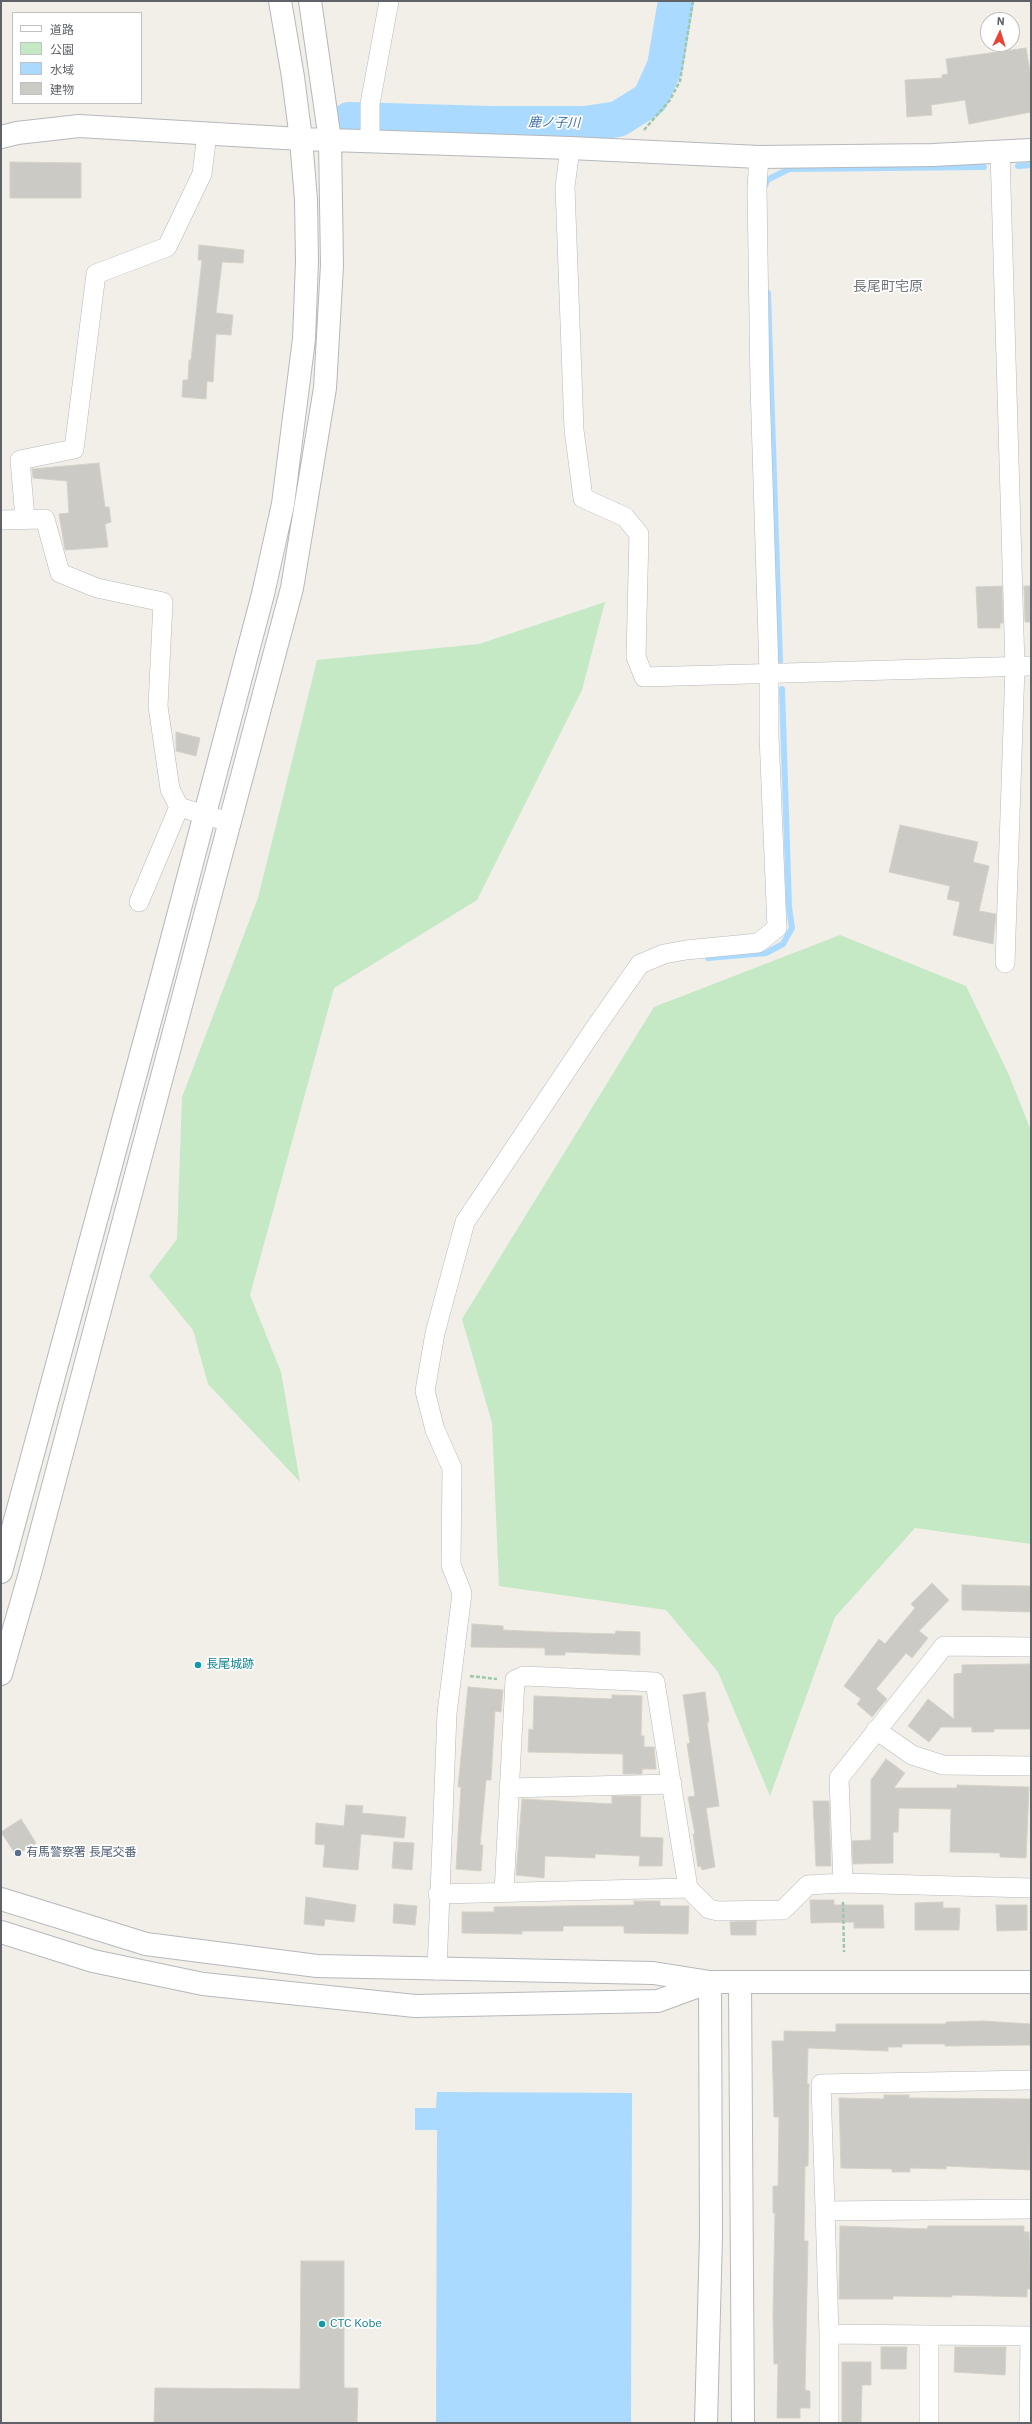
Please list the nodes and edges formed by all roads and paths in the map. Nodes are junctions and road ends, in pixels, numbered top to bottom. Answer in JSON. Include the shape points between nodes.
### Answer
{"nodes":[{"id":1,"x":280,"y":1,"type":"edge"},
{"id":2,"x":310,"y":1,"type":"edge"},
{"id":3,"x":389,"y":1,"type":"edge"},
{"id":4,"x":693,"y":1,"type":"edge"},
{"id":5,"x":207,"y":134,"type":"junction"},
{"id":6,"x":370,"y":135,"type":"junction"},
{"id":7,"x":1,"y":137,"type":"edge"},
{"id":8,"x":301,"y":139,"type":"junction"},
{"id":9,"x":330,"y":140,"type":"junction"},
{"id":10,"x":570,"y":148,"type":"junction"},
{"id":11,"x":627,"y":150,"type":"junction"},
{"id":12,"x":1031,"y":150,"type":"edge"},
{"id":13,"x":1000,"y":152,"type":"junction"},
{"id":14,"x":759,"y":157,"type":"junction"},
{"id":15,"x":24,"y":518,"type":"junction"},
{"id":16,"x":1,"y":520,"type":"edge"},
{"id":17,"x":1023,"y":666,"type":"edge"},
{"id":18,"x":769,"y":672,"type":"junction"},
{"id":19,"x":178,"y":807,"type":"junction"},
{"id":20,"x":205,"y":815,"type":"junction"},
{"id":21,"x":229,"y":822,"type":"junction"},
{"id":22,"x":139,"y":902,"type":"dead end"},
{"id":23,"x":1005,"y":963,"type":"dead end"},
{"id":24,"x":1,"y":1572,"type":"edge"},
{"id":25,"x":1031,"y":1647,"type":"edge"},
{"id":26,"x":1,"y":1674,"type":"edge"},
{"id":27,"x":452,"y":1674,"type":"junction"},
{"id":28,"x":515,"y":1680,"type":"junction"},
{"id":29,"x":876,"y":1730,"type":"junction"},
{"id":30,"x":1031,"y":1766,"type":"edge"},
{"id":31,"x":672,"y":1784,"type":"junction"},
{"id":32,"x":509,"y":1788,"type":"junction"},
{"id":33,"x":843,"y":1883,"type":"junction"},
{"id":34,"x":688,"y":1888,"type":"junction"},
{"id":35,"x":1031,"y":1888,"type":"edge"},
{"id":36,"x":504,"y":1892,"type":"junction"},
{"id":37,"x":438,"y":1894,"type":"junction"},
{"id":38,"x":1,"y":1899,"type":"edge"},
{"id":39,"x":1,"y":1932,"type":"edge"},
{"id":40,"x":844,"y":1952,"type":"dead end"},
{"id":41,"x":437,"y":1970,"type":"junction"},
{"id":42,"x":710,"y":1982,"type":"junction"},
{"id":43,"x":740,"y":1982,"type":"junction"},
{"id":44,"x":1031,"y":1982,"type":"edge"},
{"id":45,"x":1031,"y":2080,"type":"edge"},
{"id":46,"x":1031,"y":2209,"type":"edge"},
{"id":47,"x":825,"y":2211,"type":"junction"},
{"id":48,"x":829,"y":2334,"type":"junction"},
{"id":49,"x":929,"y":2335,"type":"junction"},
{"id":50,"x":1030,"y":2336,"type":"edge"},
{"id":51,"x":706,"y":2423,"type":"edge"},
{"id":52,"x":743,"y":2423,"type":"edge"},
{"id":53,"x":829,"y":2423,"type":"edge"},
{"id":54,"x":929,"y":2423,"type":"edge"},
{"id":55,"x":1029,"y":2423,"type":"edge"}],
"edges":[{"from":1,"to":8,"type":"street"},
{"from":2,"to":9,"type":"street"},
{"from":3,"to":6,"type":"street","via":[[370,104]]},
{"from":4,"to":11,"type":"path","via":[[680,82],[670,100]]},
{"from":5,"to":7,"type":"street","via":[[79,126]]},
{"from":5,"to":8,"type":"street"},
{"from":5,"to":15,"type":"street","via":[[202,174],[167,247],[96,274],[74,449],[20,460]]},
{"from":6,"to":9,"type":"street"},
{"from":6,"to":10,"type":"street"},
{"from":8,"to":9,"type":"street"},
{"from":8,"to":20,"type":"street","via":[[307,261],[304,339],[293,437],[283,504],[263,594]]},
{"from":9,"to":21,"type":"street","via":[[330,332],[317,445],[292,588]]},
{"from":10,"to":11,"type":"street"},
{"from":10,"to":18,"type":"street","via":[[565,187],[574,430],[583,498],[625,517],[639,534],[636,657],[644,677]]},
{"from":11,"to":14,"type":"street"},
{"from":12,"to":13,"type":"street"},
{"from":13,"to":14,"type":"street"},
{"from":13,"to":17,"type":"street"},
{"from":14,"to":18,"type":"street","via":[[757,188],[760,386]]},
{"from":15,"to":16,"type":"street"},
{"from":15,"to":19,"type":"street","via":[[45,519],[60,573],[97,588],[164,602],[158,706],[170,789]]},
{"from":17,"to":18,"type":"street","via":[[952,670]]},
{"from":17,"to":23,"type":"street"},
{"from":18,"to":27,"type":"street","via":[[777,928],[758,943],[723,945],[664,954],[640,964],[465,1222],[435,1333],[425,1390],[435,1430],[452,1468],[451,1565],[462,1593]]},
{"from":19,"to":20,"type":"street"},
{"from":19,"to":22,"type":"street"},
{"from":20,"to":21,"type":"street"},
{"from":20,"to":24,"type":"street"},
{"from":21,"to":26,"type":"street"},
{"from":25,"to":29,"type":"street","via":[[944,1646]]},
{"from":27,"to":28,"type":"path"},
{"from":27,"to":37,"type":"street","via":[[447,1713]]},
{"from":28,"to":31,"type":"street","via":[[524,1676],[655,1682]]},
{"from":28,"to":32,"type":"street"},
{"from":29,"to":30,"type":"street","via":[[912,1755],[943,1765]]},
{"from":29,"to":33,"type":"street","via":[[839,1778]]},
{"from":31,"to":32,"type":"street"},
{"from":31,"to":34,"type":"street"},
{"from":32,"to":36,"type":"street"},
{"from":33,"to":34,"type":"street","via":[[808,1885],[783,1910],[709,1909]]},
{"from":33,"to":35,"type":"street"},
{"from":33,"to":40,"type":"path"},
{"from":34,"to":36,"type":"street"},
{"from":36,"to":37,"type":"street"},
{"from":37,"to":41,"type":"street"},
{"from":38,"to":41,"type":"street","via":[[146,1944],[317,1966]]},
{"from":39,"to":42,"type":"street","via":[[93,1961],[203,1984],[415,2006],[658,2001]]},
{"from":41,"to":42,"type":"street","via":[[653,1974]]},
{"from":42,"to":43,"type":"street"},
{"from":42,"to":51,"type":"street","via":[[711,2236]]},
{"from":43,"to":44,"type":"street"},
{"from":43,"to":52,"type":"street"},
{"from":45,"to":47,"type":"street","via":[[821,2084]]},
{"from":46,"to":47,"type":"street"},
{"from":47,"to":48,"type":"street"},
{"from":48,"to":49,"type":"street"},
{"from":48,"to":53,"type":"street"},
{"from":49,"to":50,"type":"street"},
{"from":49,"to":54,"type":"street"},
{"from":50,"to":55,"type":"street"}]}
